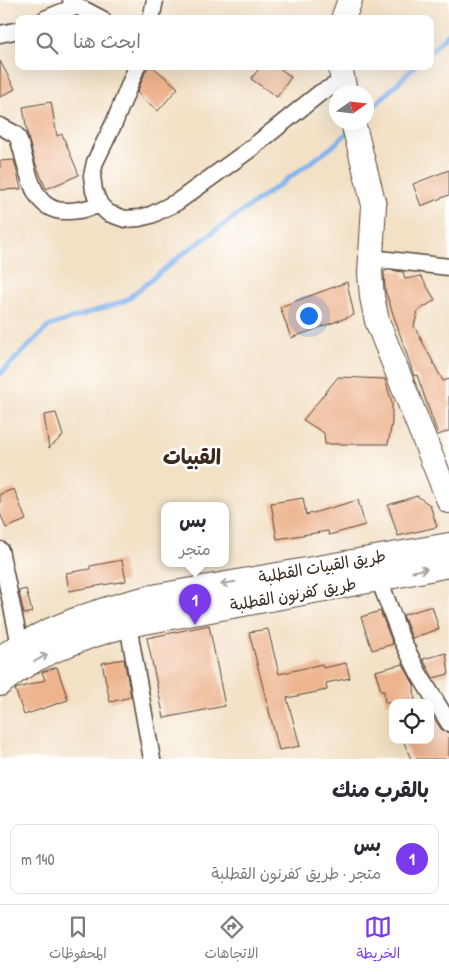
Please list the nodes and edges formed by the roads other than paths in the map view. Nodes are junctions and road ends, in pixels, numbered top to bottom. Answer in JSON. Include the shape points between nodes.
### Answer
{"nodes":[{"id":1,"x":155,"y":0,"type":"edge"},
{"id":2,"x":350,"y":0,"type":"edge"},
{"id":3,"x":74,"y":3,"type":"edge"},
{"id":4,"x":52,"y":15,"type":"edge"},
{"id":5,"x":95,"y":15,"type":"edge"},
{"id":6,"x":152,"y":15,"type":"edge"},
{"id":7,"x":344,"y":15,"type":"edge"},
{"id":8,"x":15,"y":31,"type":"edge"},
{"id":9,"x":0,"y":34,"type":"edge"},
{"id":10,"x":135,"y":70,"type":"edge"},
{"id":11,"x":342,"y":82,"type":"edge"},
{"id":12,"x":0,"y":126,"type":"edge"},
{"id":13,"x":355,"y":130,"type":"edge"},
{"id":14,"x":100,"y":205,"type":"junction"},
{"id":15,"x":371,"y":258,"type":"junction"},
{"id":16,"x":449,"y":267,"type":"edge"},
{"id":17,"x":449,"y":501,"type":"edge"},
{"id":18,"x":449,"y":545,"type":"edge"},
{"id":19,"x":0,"y":550,"type":"edge"},
{"id":20,"x":449,"y":556,"type":"edge"},
{"id":21,"x":449,"y":564,"type":"edge"},
{"id":22,"x":379,"y":579,"type":"junction"},
{"id":23,"x":128,"y":625,"type":"junction"},
{"id":24,"x":20,"y":645,"type":"junction"},
{"id":25,"x":0,"y":658,"type":"edge"},
{"id":26,"x":0,"y":684,"type":"edge"},
{"id":27,"x":449,"y":723,"type":"edge"},
{"id":28,"x":152,"y":759,"type":"edge"}],
"edges":[{"from":1,"to":6,"type":"street"},
{"from":2,"to":7,"type":"main road"},
{"from":3,"to":4,"type":"street"},
{"from":3,"to":5,"type":"street"},
{"from":8,"to":9,"type":"street"},
{"from":10,"to":14,"type":"street","via":[[93,169],[94,192]]},
{"from":11,"to":14,"type":"street","via":[[320,93],[192,192],[163,210],[125,219],[108,213]]},
{"from":12,"to":14,"type":"street","via":[[18,138],[33,186],[46,206],[66,212]]},
{"from":13,"to":15,"type":"main road","via":[[373,201]]},
{"from":15,"to":16,"type":"street"},
{"from":15,"to":17,"type":"main road","via":[[371,286],[377,321]]},
{"from":18,"to":20,"type":"main road"},
{"from":18,"to":24,"type":"main road","name":"طريق القبيات القطلبة","one_way":true,"via":[[152,597],[92,613]]},
{"from":19,"to":24,"type":"street"},
{"from":22,"to":21,"type":"main road","name":"طريق كفرنون القطلبة","one_way":true},
{"from":22,"to":23,"type":"main road","name":"طريق كفرنون القطلبة"},
{"from":22,"to":27,"type":"street","via":[[401,638]]},
{"from":26,"to":23,"type":"main road","name":"طريق كفرنون القطلبة","one_way":true,"via":[[59,648]]},
{"from":23,"to":28,"type":"street"},
{"from":24,"to":25,"type":"main road","name":"طريق القبيات القطلبة"}]}
